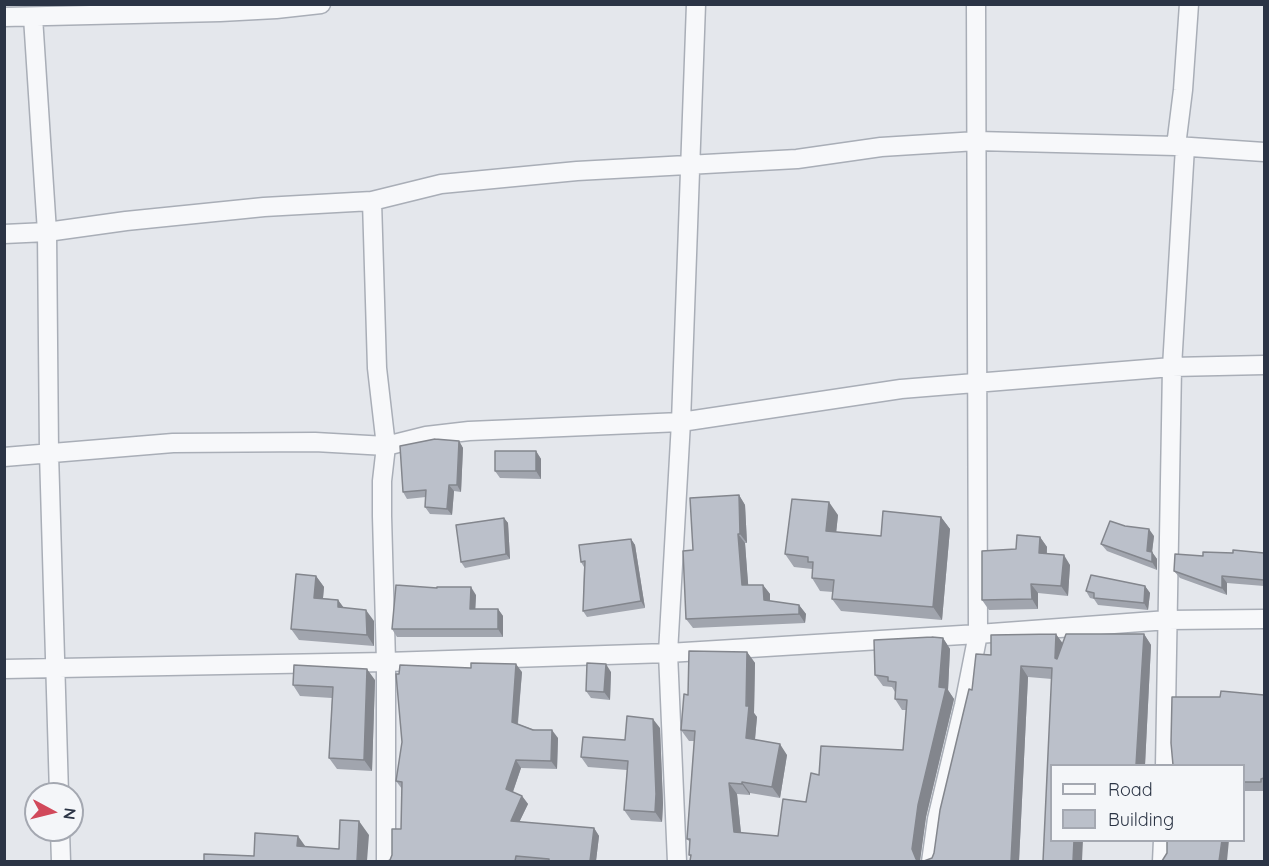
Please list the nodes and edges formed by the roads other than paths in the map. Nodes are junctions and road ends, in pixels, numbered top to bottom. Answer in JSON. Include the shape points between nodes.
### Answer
{"nodes":[{"id":1,"x":321,"y":4,"type":"edge"},
{"id":2,"x":696,"y":4,"type":"edge"},
{"id":3,"x":976,"y":4,"type":"edge"},
{"id":4,"x":1189,"y":4,"type":"edge"},
{"id":5,"x":4,"y":17,"type":"edge"},
{"id":6,"x":33,"y":17,"type":"junction"},
{"id":7,"x":977,"y":141,"type":"junction"},
{"id":8,"x":1180,"y":147,"type":"junction"},
{"id":9,"x":1264,"y":152,"type":"edge"},
{"id":10,"x":692,"y":166,"type":"junction"},
{"id":11,"x":372,"y":201,"type":"junction"},
{"id":12,"x":47,"y":232,"type":"junction"},
{"id":13,"x":4,"y":234,"type":"edge"},
{"id":14,"x":1264,"y":364,"type":"edge"},
{"id":15,"x":1172,"y":367,"type":"junction"},
{"id":16,"x":977,"y":383,"type":"junction"},
{"id":17,"x":681,"y":422,"type":"junction"},
{"id":18,"x":386,"y":447,"type":"junction"},
{"id":19,"x":49,"y":453,"type":"junction"},
{"id":20,"x":4,"y":456,"type":"edge"},
{"id":21,"x":1264,"y":619,"type":"edge"},
{"id":22,"x":1168,"y":620,"type":"junction"},
{"id":23,"x":978,"y":634,"type":"junction"},
{"id":24,"x":668,"y":653,"type":"junction"},
{"id":25,"x":386,"y":662,"type":"junction"},
{"id":26,"x":4,"y":669,"type":"edge"},
{"id":27,"x":55,"y":669,"type":"junction"},
{"id":28,"x":1164,"y":764,"type":"edge"},
{"id":29,"x":59,"y":782,"type":"edge"},
{"id":30,"x":60,"y":842,"type":"edge"},
{"id":31,"x":1163,"y":842,"type":"edge"},
{"id":32,"x":61,"y":861,"type":"edge"},
{"id":33,"x":386,"y":861,"type":"edge"},
{"id":34,"x":676,"y":861,"type":"edge"},
{"id":35,"x":931,"y":861,"type":"edge"},
{"id":36,"x":1162,"y":861,"type":"edge"}],
"edges":[{"from":1,"to":6,"type":"street","via":[[220,12]]},
{"from":2,"to":10,"type":"street"},
{"from":3,"to":7,"type":"street"},
{"from":4,"to":8,"type":"street"},
{"from":5,"to":6,"type":"street"},
{"from":6,"to":12,"type":"street"},
{"from":7,"to":8,"type":"street"},
{"from":7,"to":10,"type":"street"},
{"from":7,"to":16,"type":"street"},
{"from":8,"to":9,"type":"street"},
{"from":8,"to":15,"type":"street"},
{"from":10,"to":11,"type":"street","via":[[577,171],[441,184]]},
{"from":10,"to":17,"type":"street"},
{"from":11,"to":12,"type":"street","via":[[264,207]]},
{"from":11,"to":18,"type":"street","via":[[377,368]]},
{"from":12,"to":13,"type":"street"},
{"from":12,"to":19,"type":"street"},
{"from":14,"to":15,"type":"street"},
{"from":15,"to":16,"type":"street"},
{"from":15,"to":22,"type":"street"},
{"from":16,"to":17,"type":"street","via":[[902,389]]},
{"from":16,"to":23,"type":"street"},
{"from":17,"to":18,"type":"street","via":[[469,431],[426,436]]},
{"from":17,"to":24,"type":"street"},
{"from":18,"to":19,"type":"street","via":[[315,442],[173,443]]},
{"from":18,"to":25,"type":"street","via":[[382,516]]},
{"from":19,"to":20,"type":"street"},
{"from":19,"to":27,"type":"street"},
{"from":21,"to":22,"type":"street"},
{"from":22,"to":23,"type":"street"},
{"from":22,"to":28,"type":"street"},
{"from":23,"to":24,"type":"street"},
{"from":23,"to":35,"type":"street"},
{"from":24,"to":25,"type":"street"},
{"from":24,"to":34,"type":"street"},
{"from":25,"to":27,"type":"street"},
{"from":25,"to":33,"type":"street"},
{"from":26,"to":27,"type":"street"},
{"from":27,"to":29,"type":"street"},
{"from":30,"to":32,"type":"street"},
{"from":31,"to":36,"type":"street"}]}
